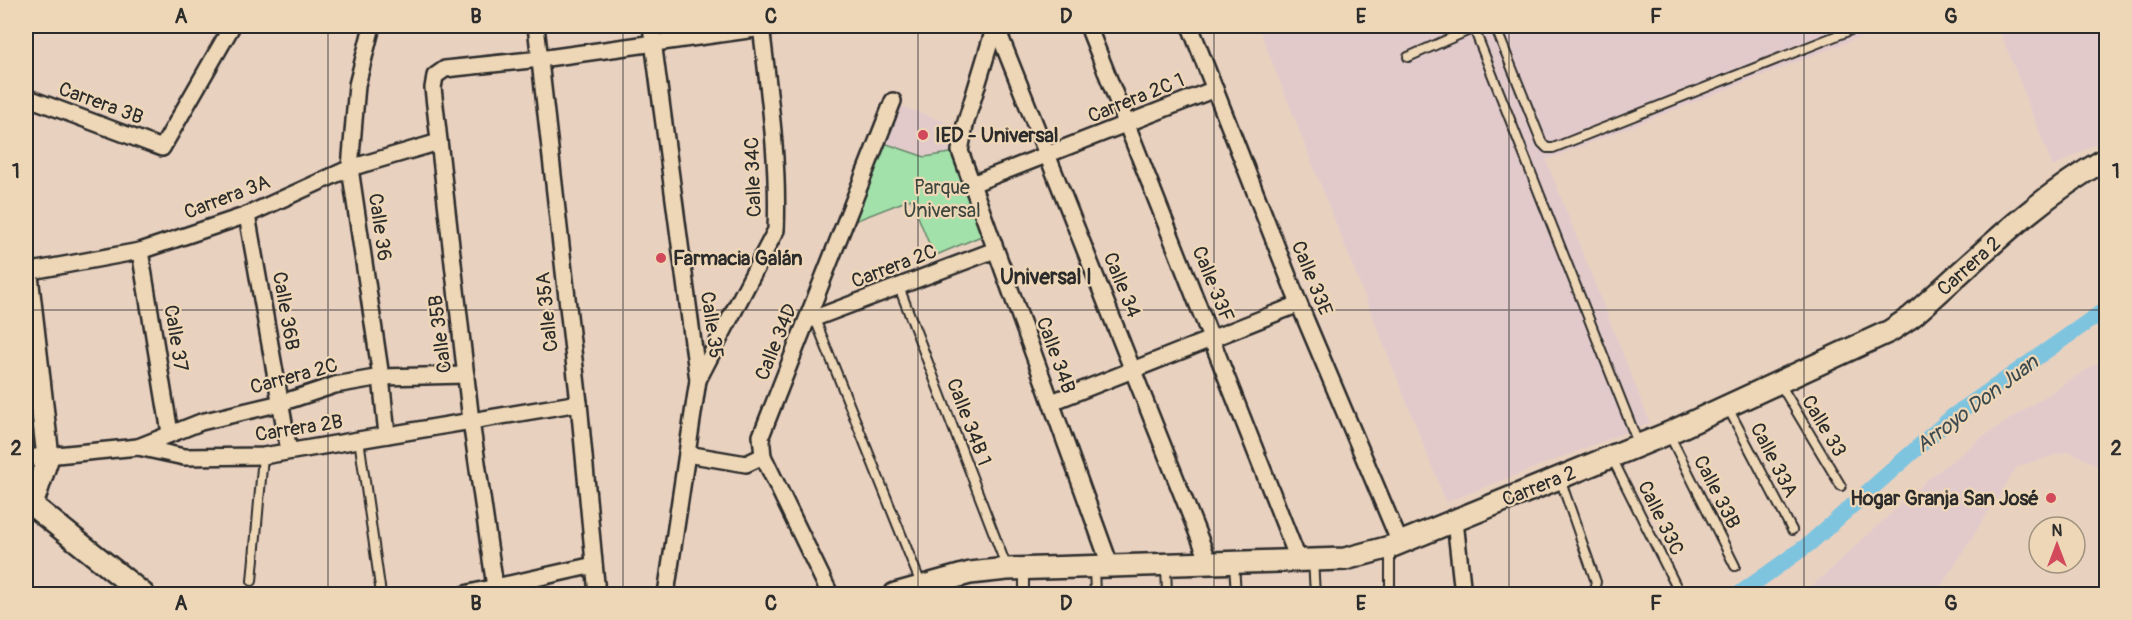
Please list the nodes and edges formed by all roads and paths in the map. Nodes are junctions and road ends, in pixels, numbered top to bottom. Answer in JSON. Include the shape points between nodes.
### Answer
{"nodes":[{"id":1,"x":232,"y":26,"type":"edge"},
{"id":2,"x":372,"y":26,"type":"edge"},
{"id":3,"x":537,"y":26,"type":"edge"},
{"id":4,"x":651,"y":26,"type":"edge"},
{"id":5,"x":767,"y":26,"type":"edge"},
{"id":6,"x":996,"y":26,"type":"edge"},
{"id":7,"x":1088,"y":26,"type":"edge"},
{"id":8,"x":1190,"y":26,"type":"edge"},
{"id":9,"x":1495,"y":26,"type":"edge"},
{"id":10,"x":1861,"y":26,"type":"edge"},
{"id":11,"x":1473,"y":27,"type":"edge"},
{"id":12,"x":653,"y":42,"type":"junction"},
{"id":13,"x":1408,"y":57,"type":"dead end"},
{"id":14,"x":540,"y":59,"type":"junction"},
{"id":15,"x":1215,"y":89,"type":"junction"},
{"id":16,"x":26,"y":97,"type":"edge"},
{"id":17,"x":893,"y":101,"type":"dead end"},
{"id":18,"x":1127,"y":125,"type":"junction"},
{"id":19,"x":439,"y":142,"type":"junction"},
{"id":20,"x":1046,"y":156,"type":"junction"},
{"id":21,"x":2106,"y":159,"type":"edge"},
{"id":22,"x":350,"y":168,"type":"junction"},
{"id":23,"x":972,"y":184,"type":"junction"},
{"id":24,"x":247,"y":215,"type":"junction"},
{"id":25,"x":995,"y":250,"type":"junction"},
{"id":26,"x":140,"y":251,"type":"junction"},
{"id":27,"x":26,"y":270,"type":"edge"},
{"id":28,"x":899,"y":286,"type":"junction"},
{"id":29,"x":1299,"y":303,"type":"junction"},
{"id":30,"x":811,"y":320,"type":"junction"},
{"id":31,"x":1212,"y":339,"type":"junction"},
{"id":32,"x":1134,"y":368,"type":"junction"},
{"id":33,"x":466,"y":375,"type":"junction"},
{"id":34,"x":381,"y":377,"type":"junction"},
{"id":35,"x":699,"y":380,"type":"junction"},
{"id":36,"x":1779,"y":383,"type":"junction"},
{"id":37,"x":281,"y":402,"type":"junction"},
{"id":38,"x":1052,"y":402,"type":"junction"},
{"id":39,"x":579,"y":403,"type":"junction"},
{"id":40,"x":1728,"y":406,"type":"junction"},
{"id":41,"x":471,"y":421,"type":"junction"},
{"id":42,"x":170,"y":433,"type":"junction"},
{"id":43,"x":1669,"y":433,"type":"junction"},
{"id":44,"x":387,"y":435,"type":"junction"},
{"id":45,"x":359,"y":439,"type":"junction"},
{"id":46,"x":1639,"y":445,"type":"junction"},
{"id":47,"x":138,"y":447,"type":"junction"},
{"id":48,"x":289,"y":451,"type":"junction"},
{"id":49,"x":687,"y":454,"type":"junction"},
{"id":50,"x":263,"y":456,"type":"junction"},
{"id":51,"x":763,"y":456,"type":"junction"},
{"id":52,"x":1611,"y":456,"type":"junction"},
{"id":53,"x":48,"y":457,"type":"junction"},
{"id":54,"x":26,"y":458,"type":"edge"},
{"id":55,"x":1559,"y":477,"type":"junction"},
{"id":56,"x":1841,"y":486,"type":"dead end"},
{"id":57,"x":29,"y":503,"type":"edge"},
{"id":58,"x":1455,"y":521,"type":"junction"},
{"id":59,"x":1792,"y":530,"type":"dead end"},
{"id":60,"x":1395,"y":545,"type":"junction"},
{"id":61,"x":1306,"y":559,"type":"junction"},
{"id":62,"x":1209,"y":561,"type":"junction"},
{"id":63,"x":1234,"y":561,"type":"junction"},
{"id":64,"x":1166,"y":564,"type":"junction"},
{"id":65,"x":594,"y":565,"type":"junction"},
{"id":66,"x":1102,"y":566,"type":"junction"},
{"id":67,"x":1735,"y":566,"type":"dead end"},
{"id":68,"x":1016,"y":569,"type":"junction"},
{"id":69,"x":252,"y":581,"type":"dead end"},
{"id":70,"x":921,"y":586,"type":"junction"},
{"id":71,"x":495,"y":587,"type":"junction"},
{"id":72,"x":144,"y":594,"type":"edge"},
{"id":73,"x":381,"y":594,"type":"edge"},
{"id":74,"x":465,"y":594,"type":"edge"},
{"id":75,"x":597,"y":594,"type":"edge"},
{"id":76,"x":666,"y":594,"type":"edge"},
{"id":77,"x":830,"y":594,"type":"edge"},
{"id":78,"x":895,"y":594,"type":"edge"},
{"id":79,"x":1024,"y":594,"type":"edge"},
{"id":80,"x":1095,"y":594,"type":"edge"},
{"id":81,"x":1167,"y":594,"type":"edge"},
{"id":82,"x":1236,"y":594,"type":"edge"},
{"id":83,"x":1315,"y":594,"type":"edge"},
{"id":84,"x":1390,"y":594,"type":"edge"},
{"id":85,"x":1462,"y":594,"type":"edge"},
{"id":86,"x":1593,"y":594,"type":"edge"},
{"id":87,"x":1680,"y":594,"type":"edge"}],
"edges":[{"from":1,"to":16,"type":"street","name":"Carrera 3B","via":[[162,148]]},
{"from":2,"to":22,"type":"street","name":"Calle 36","via":[[357,84]]},
{"from":3,"to":14,"type":"street","name":"Calle 35A"},
{"from":4,"to":12,"type":"street","name":"Calle 35"},
{"from":5,"to":12,"type":"street"},
{"from":5,"to":35,"type":"street","name":"Calle 34C","via":[[776,230]]},
{"from":6,"to":20,"type":"street","name":"Calle 34"},
{"from":6,"to":23,"type":"street","name":"Calle 34B","via":[[960,151]]},
{"from":7,"to":18,"type":"street","name":"Calle 33F"},
{"from":8,"to":15,"type":"street","name":"Calle 33E"},
{"from":9,"to":10,"type":"lane","via":[[1542,143],[1553,148]]},
{"from":11,"to":13,"type":"lane"},
{"from":11,"to":46,"type":"lane"},
{"from":12,"to":14,"type":"street"},
{"from":12,"to":35,"type":"street","name":"Calle 35"},
{"from":14,"to":19,"type":"street","name":"Calle 35B","via":[[445,69],[435,76]]},
{"from":14,"to":39,"type":"street","name":"Calle 35A"},
{"from":15,"to":18,"type":"street","name":"Carrera 2C 1"},
{"from":15,"to":29,"type":"street","name":"Calle 33E"},
{"from":17,"to":30,"type":"street","name":"Calle 34D"},
{"from":18,"to":20,"type":"street","name":"Carrera 2C 1"},
{"from":18,"to":31,"type":"street","name":"Calle 33F"},
{"from":19,"to":22,"type":"street","name":"Carrera 3A"},
{"from":19,"to":33,"type":"street","name":"Calle 35B"},
{"from":20,"to":23,"type":"street","name":"Carrera 2C 1"},
{"from":20,"to":32,"type":"street","name":"Calle 34"},
{"from":21,"to":36,"type":"street","name":"Carrera 2","via":[[2034,208],[1911,317]]},
{"from":22,"to":24,"type":"street","name":"Carrera 3A"},
{"from":22,"to":34,"type":"street","name":"Calle 36"},
{"from":23,"to":25,"type":"street","name":"Calle 34B"},
{"from":24,"to":26,"type":"street","name":"Carrera 3A"},
{"from":24,"to":37,"type":"street","name":"Calle 36B"},
{"from":25,"to":28,"type":"street","name":"Carrera 2C"},
{"from":25,"to":38,"type":"street","name":"Calle 34B"},
{"from":26,"to":27,"type":"street","name":"Carrera 3A"},
{"from":26,"to":42,"type":"street","name":"Calle 37"},
{"from":27,"to":53,"type":"street"},
{"from":28,"to":30,"type":"street","name":"Carrera 2C"},
{"from":28,"to":68,"type":"lane","name":"Calle 34B 1"},
{"from":29,"to":31,"type":"street"},
{"from":29,"to":60,"type":"street","name":"Calle 33E"},
{"from":30,"to":51,"type":"street","name":"Calle 34D","via":[[761,436]]},
{"from":30,"to":70,"type":"lane"},
{"from":31,"to":32,"type":"street"},
{"from":31,"to":61,"type":"street","name":"Calle 33F"},
{"from":32,"to":38,"type":"street"},
{"from":32,"to":62,"type":"street","name":"Calle 34"},
{"from":33,"to":34,"type":"street","name":"Carrera 2C"},
{"from":33,"to":41,"type":"street","name":"Calle 35B"},
{"from":34,"to":37,"type":"street","name":"Carrera 2C","via":[[335,385]]},
{"from":34,"to":44,"type":"street","name":"Calle 36"},
{"from":35,"to":49,"type":"street","name":"Calle 35"},
{"from":36,"to":40,"type":"street","name":"Carrera 2"},
{"from":36,"to":56,"type":"lane","name":"Calle 33"},
{"from":37,"to":42,"type":"street","name":"Carrera 2C"},
{"from":37,"to":48,"type":"street","name":"Calle 36B"},
{"from":38,"to":66,"type":"street","name":"Calle 34B"},
{"from":39,"to":41,"type":"street","name":"Carrera 2B"},
{"from":39,"to":65,"type":"street","name":"Calle 35A"},
{"from":40,"to":43,"type":"street","name":"Carrera 2"},
{"from":40,"to":59,"type":"lane","name":"Calle 33A"},
{"from":41,"to":44,"type":"street","name":"Carrera 2B"},
{"from":41,"to":71,"type":"street","name":"Calle 35B"},
{"from":42,"to":47,"type":"street","name":"Carrera 2C"},
{"from":43,"to":46,"type":"street","name":"Carrera 2"},
{"from":43,"to":67,"type":"lane","name":"Calle 33B"},
{"from":44,"to":45,"type":"street","name":"Carrera 2B"},
{"from":45,"to":48,"type":"street","name":"Carrera 2B"},
{"from":45,"to":73,"type":"lane"},
{"from":46,"to":52,"type":"street","name":"Carrera 2"},
{"from":47,"to":50,"type":"street","name":"Carrera 2B","via":[[184,457]]},
{"from":47,"to":53,"type":"street","name":"Carrera 2B"},
{"from":48,"to":50,"type":"street","name":"Carrera 2B"},
{"from":49,"to":51,"type":"street","via":[[746,464]]},
{"from":49,"to":76,"type":"street","name":"Calle 35"},
{"from":50,"to":69,"type":"lane"},
{"from":51,"to":77,"type":"street","name":"Calle 34D"},
{"from":52,"to":55,"type":"street","name":"Carrera 2"},
{"from":52,"to":87,"type":"lane","name":"Calle 33C"},
{"from":53,"to":54,"type":"street","name":"Carrera 2B"},
{"from":53,"to":57,"type":"street"},
{"from":55,"to":58,"type":"street","name":"Carrera 2"},
{"from":55,"to":86,"type":"lane","via":[[1596,582]]},
{"from":57,"to":72,"type":"street"},
{"from":58,"to":60,"type":"street","name":"Carrera 2"},
{"from":58,"to":85,"type":"street"},
{"from":60,"to":61,"type":"street","name":"Carrera 2","via":[[1345,559]]},
{"from":60,"to":84,"type":"lane","name":"Calle 33E"},
{"from":61,"to":63,"type":"street","name":"Carrera 2"},
{"from":61,"to":83,"type":"lane","name":"Calle 33F"},
{"from":62,"to":63,"type":"street","name":"Carrera 2"},
{"from":62,"to":64,"type":"street","name":"Carrera 2"},
{"from":63,"to":82,"type":"lane"},
{"from":64,"to":66,"type":"street","name":"Carrera 2"},
{"from":64,"to":81,"type":"lane"},
{"from":65,"to":71,"type":"street"},
{"from":65,"to":75,"type":"street","name":"Calle 35A"},
{"from":66,"to":68,"type":"street","name":"Carrera 2"},
{"from":66,"to":80,"type":"lane","name":"Calle 34B"},
{"from":68,"to":70,"type":"street","name":"Carrera 2","via":[[970,573]]},
{"from":68,"to":79,"type":"lane","name":"Calle 34B 1"},
{"from":70,"to":78,"type":"street","name":"Carrera 2"},
{"from":71,"to":74,"type":"street"}]}
